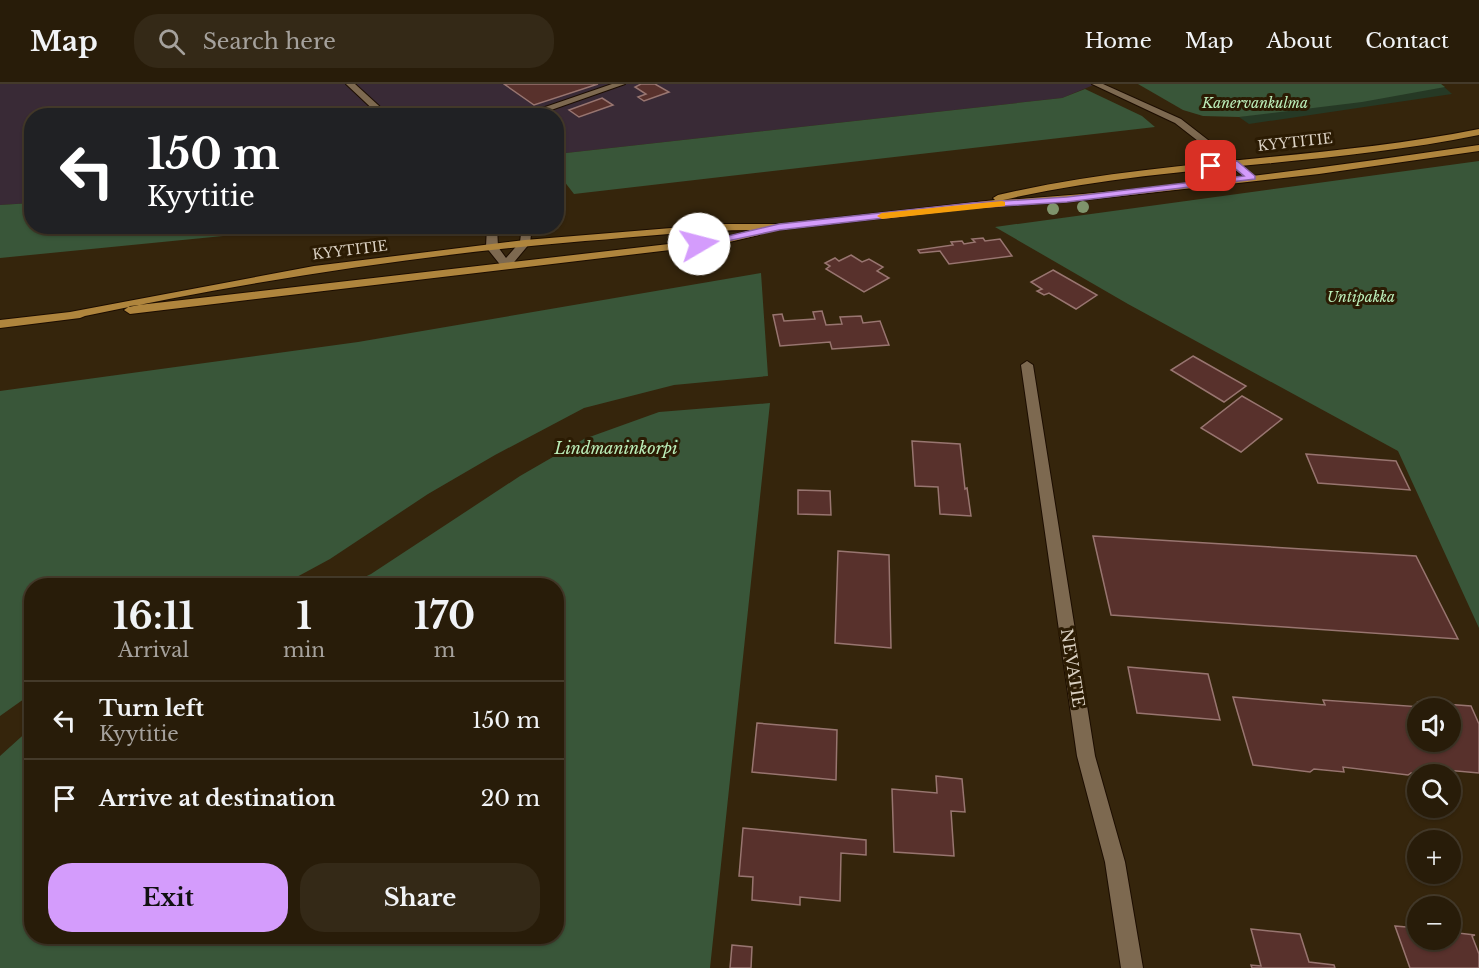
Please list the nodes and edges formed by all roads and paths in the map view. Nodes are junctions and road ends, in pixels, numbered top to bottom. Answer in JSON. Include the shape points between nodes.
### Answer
{"nodes":[{"id":1,"x":350,"y":84,"type":"edge"},
{"id":2,"x":621,"y":84,"type":"edge"},
{"id":3,"x":1096,"y":84,"type":"edge"},
{"id":4,"x":377,"y":108,"type":"edge"},
{"id":5,"x":548,"y":108,"type":"edge"},
{"id":6,"x":1479,"y":132,"type":"edge"},
{"id":7,"x":1479,"y":148,"type":"edge"},
{"id":8,"x":1234,"y":163,"type":"junction"},
{"id":9,"x":1252,"y":177,"type":"junction"},
{"id":10,"x":972,"y":206,"type":"junction"},
{"id":11,"x":779,"y":227,"type":"junction"},
{"id":12,"x":492,"y":234,"type":"edge"},
{"id":13,"x":526,"y":234,"type":"edge"},
{"id":14,"x":525,"y":243,"type":"junction"},
{"id":15,"x":492,"y":248,"type":"junction"},
{"id":16,"x":506,"y":265,"type":"junction"},
{"id":17,"x":71,"y":315,"type":"junction"},
{"id":18,"x":1,"y":324,"type":"edge"},
{"id":19,"x":1027,"y":365,"type":"dead end"},
{"id":20,"x":1132,"y":968,"type":"edge"}],
"edges":[{"from":1,"to":4,"type":"street"},
{"from":2,"to":5,"type":"street"},
{"from":3,"to":8,"type":"street","via":[[1178,121]]},
{"from":6,"to":8,"type":"main road","name":"KYYTITIE","via":[[1392,148]]},
{"from":7,"to":9,"type":"main road","name":"KYYTITIE"},
{"from":8,"to":9,"type":"street"},
{"from":8,"to":10,"type":"main road","name":"KYYTITIE","via":[[1117,175],[1025,191]]},
{"from":9,"to":10,"type":"main road","name":"KYYTITIE"},
{"from":10,"to":11,"type":"main road","name":"KYYTITIE"},
{"from":11,"to":14,"type":"main road","name":"KYYTITIE","via":[[720,227]]},
{"from":11,"to":16,"type":"main road","name":"KYYTITIE","via":[[721,241]]},
{"from":12,"to":15,"type":"street"},
{"from":13,"to":14,"type":"street"},
{"from":14,"to":15,"type":"main road","name":"KYYTITIE"},
{"from":14,"to":16,"type":"street"},
{"from":15,"to":16,"type":"street"},
{"from":15,"to":17,"type":"main road","name":"KYYTITIE","via":[[314,269]]},
{"from":16,"to":17,"type":"main road","name":"KYYTITIE"},
{"from":17,"to":18,"type":"main road","name":"KYYTITIE"},
{"from":19,"to":20,"type":"street","name":"NEVATIE","via":[[1086,756],[1115,862]]}]}
